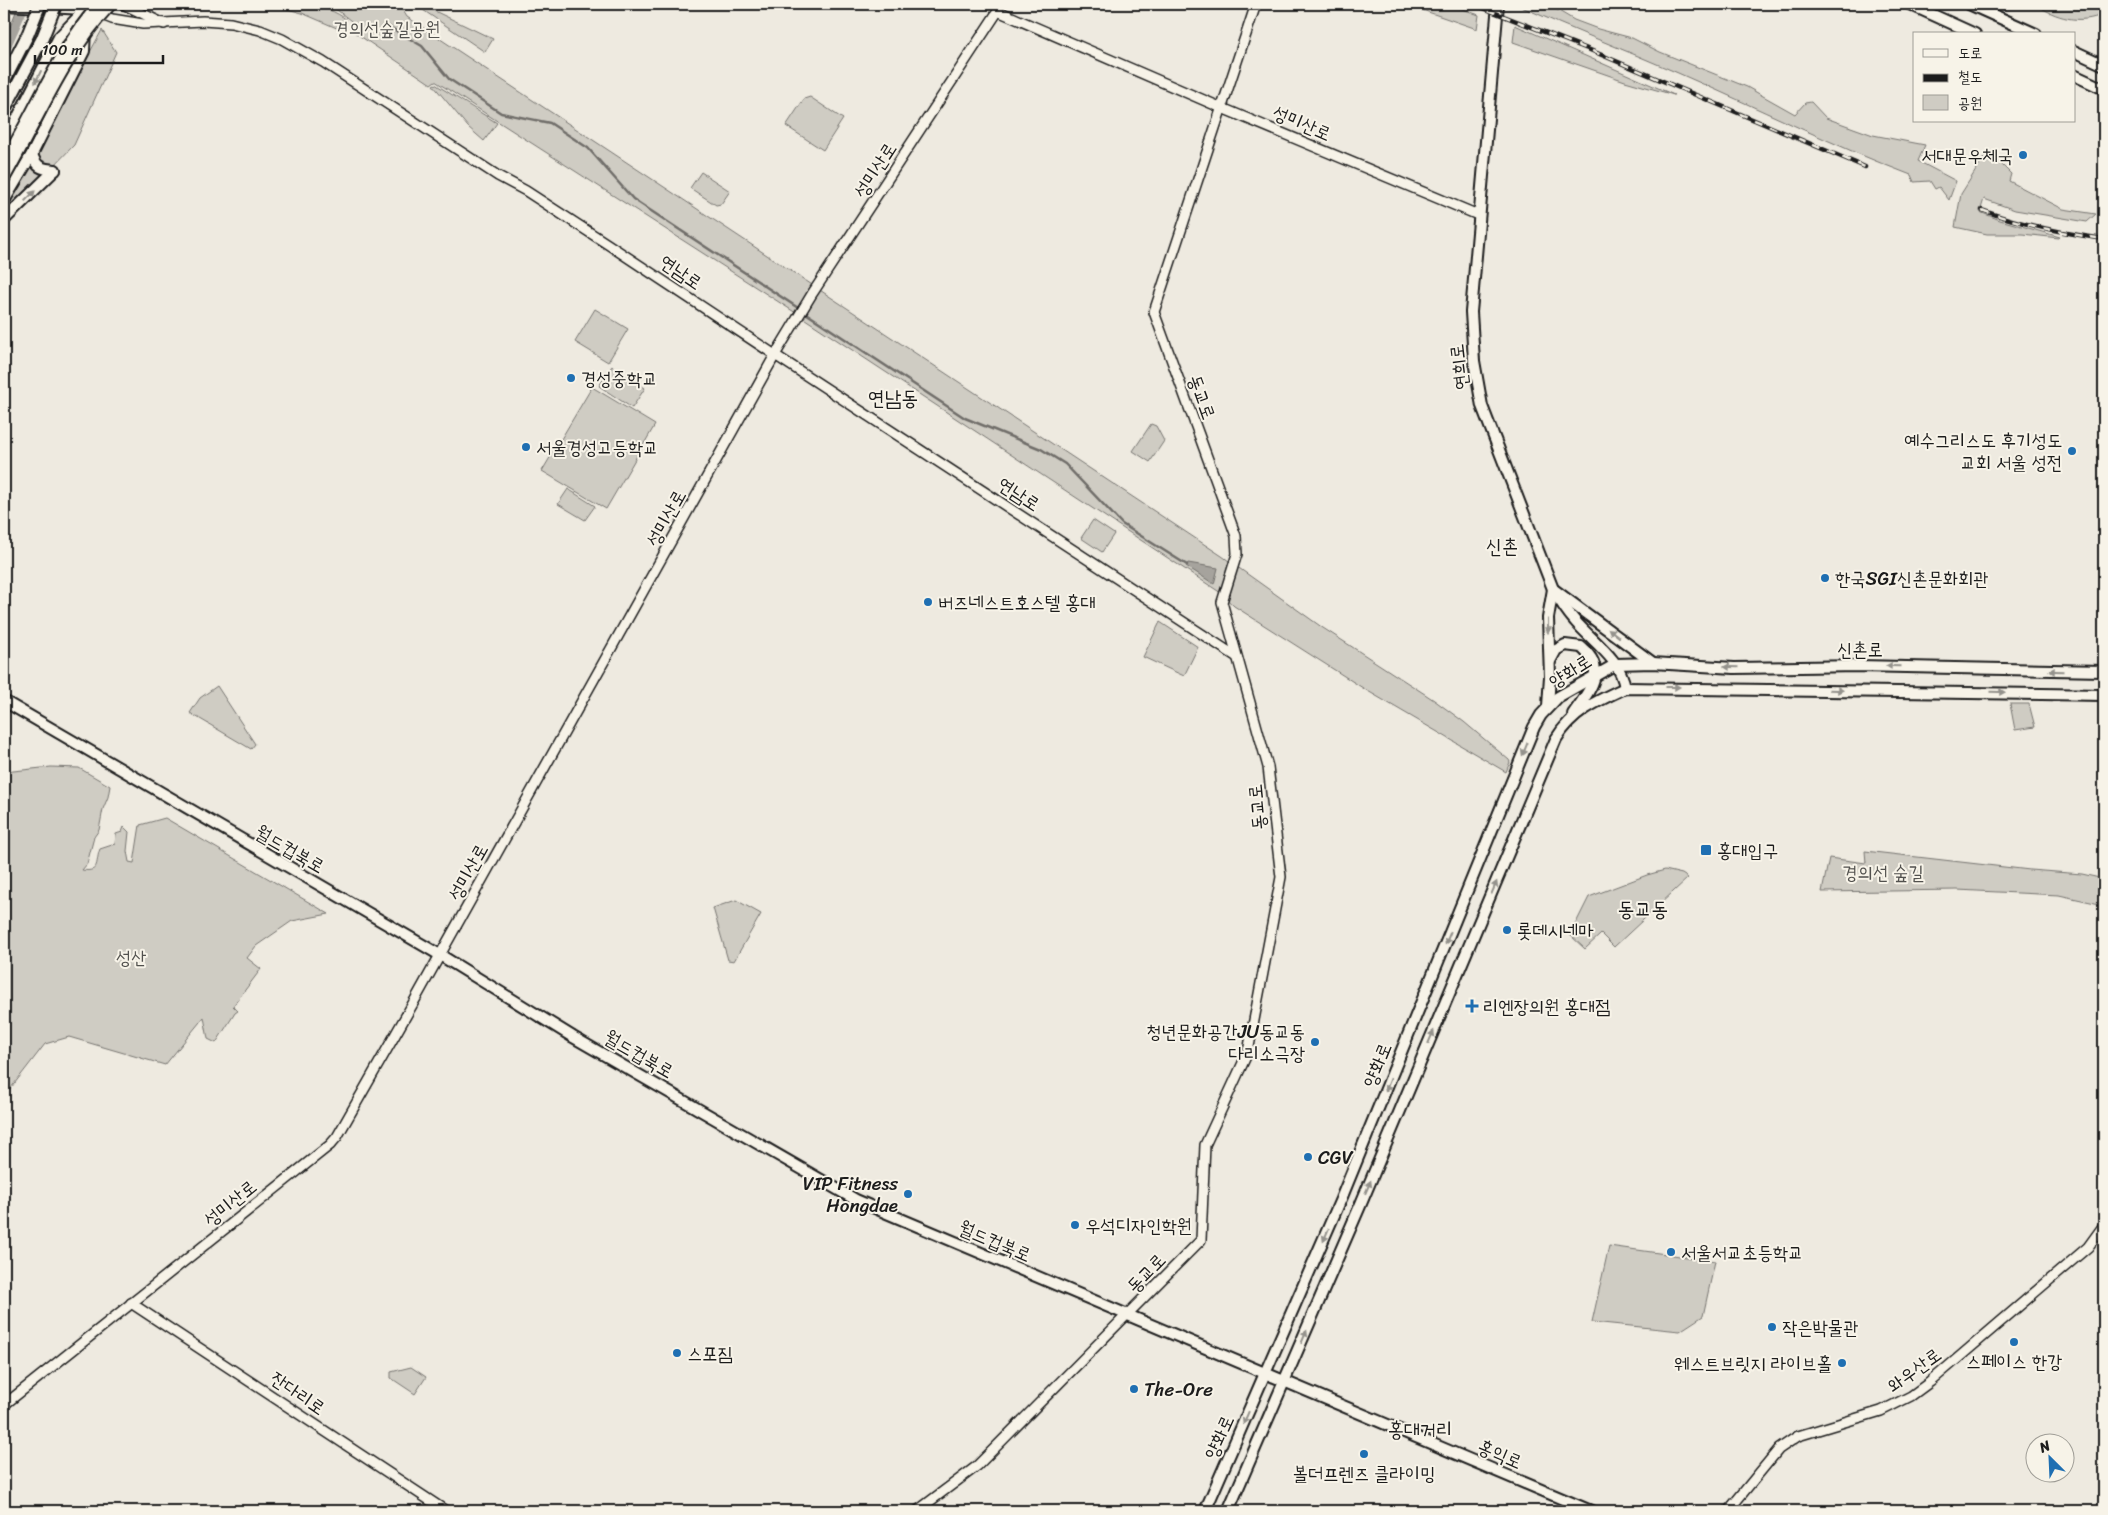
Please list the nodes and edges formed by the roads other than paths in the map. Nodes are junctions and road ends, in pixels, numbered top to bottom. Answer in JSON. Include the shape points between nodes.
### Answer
{"nodes":[{"id":1,"x":40,"y":4,"type":"edge"},
{"id":2,"x":56,"y":4,"type":"edge"},
{"id":3,"x":99,"y":4,"type":"edge"},
{"id":4,"x":111,"y":4,"type":"edge"},
{"id":5,"x":123,"y":4,"type":"edge"},
{"id":6,"x":1256,"y":4,"type":"edge"},
{"id":7,"x":1498,"y":4,"type":"edge"},
{"id":8,"x":1909,"y":4,"type":"edge"},
{"id":9,"x":1969,"y":4,"type":"edge"},
{"id":10,"x":4,"y":5,"type":"edge"},
{"id":11,"x":86,"y":6,"type":"edge"},
{"id":12,"x":164,"y":24,"type":"junction"},
{"id":13,"x":1971,"y":32,"type":"edge"},
{"id":14,"x":2032,"y":32,"type":"edge"},
{"id":15,"x":52,"y":48,"type":"junction"},
{"id":16,"x":84,"y":51,"type":"junction"},
{"id":17,"x":2078,"y":53,"type":"edge"},
{"id":18,"x":2104,"y":59,"type":"edge"},
{"id":19,"x":2104,"y":65,"type":"edge"},
{"id":20,"x":2076,"y":76,"type":"edge"},
{"id":21,"x":4,"y":81,"type":"edge"},
{"id":22,"x":2104,"y":88,"type":"edge"},
{"id":23,"x":1222,"y":108,"type":"junction"},
{"id":24,"x":4,"y":110,"type":"edge"},
{"id":25,"x":4,"y":144,"type":"edge"},
{"id":26,"x":32,"y":154,"type":"junction"},
{"id":27,"x":4,"y":162,"type":"edge"},
{"id":28,"x":4,"y":179,"type":"edge"},
{"id":29,"x":4,"y":201,"type":"edge"},
{"id":30,"x":1478,"y":214,"type":"junction"},
{"id":31,"x":4,"y":220,"type":"edge"},
{"id":32,"x":774,"y":355,"type":"junction"},
{"id":33,"x":1554,"y":589,"type":"junction"},
{"id":34,"x":1237,"y":657,"type":"junction"},
{"id":35,"x":1549,"y":662,"type":"junction"},
{"id":36,"x":1653,"y":663,"type":"junction"},
{"id":37,"x":1616,"y":664,"type":"junction"},
{"id":38,"x":2104,"y":671,"type":"edge"},
{"id":39,"x":1595,"y":675,"type":"junction"},
{"id":40,"x":1625,"y":688,"type":"junction"},
{"id":41,"x":2104,"y":694,"type":"edge"},
{"id":42,"x":4,"y":701,"type":"edge"},
{"id":43,"x":1548,"y":706,"type":"junction"},
{"id":44,"x":1567,"y":722,"type":"junction"},
{"id":45,"x":440,"y":955,"type":"junction"},
{"id":46,"x":2104,"y":1225,"type":"edge"},
{"id":47,"x":132,"y":1303,"type":"junction"},
{"id":48,"x":1126,"y":1316,"type":"junction"},
{"id":49,"x":1265,"y":1374,"type":"junction"},
{"id":50,"x":1285,"y":1382,"type":"junction"},
{"id":51,"x":4,"y":1405,"type":"edge"},
{"id":52,"x":446,"y":1511,"type":"edge"},
{"id":53,"x":917,"y":1511,"type":"edge"},
{"id":54,"x":1205,"y":1511,"type":"edge"},
{"id":55,"x":1228,"y":1511,"type":"edge"},
{"id":56,"x":1591,"y":1511,"type":"edge"},
{"id":57,"x":1728,"y":1511,"type":"edge"}],
"edges":[{"from":1,"to":21,"type":"highway","bridge":true},
{"from":2,"to":24,"type":"highway","bridge":true,"via":[[42,39]]},
{"from":3,"to":27,"type":"main road","bridge":true,"via":[[65,51]]},
{"from":4,"to":28,"type":"main road","bridge":true,"via":[[89,29],[68,61]]},
{"from":5,"to":12,"type":"street"},
{"from":6,"to":23,"type":"street","name":"동교로"},
{"from":7,"to":30,"type":"main road","name":"연희로","via":[[1488,136]]},
{"from":8,"to":13,"type":"main road"},
{"from":9,"to":14,"type":"main road"},
{"from":10,"to":11,"type":"main road","name":"연남로","bridge":true},
{"from":11,"to":12,"type":"street","name":"연남로","via":[[112,19]]},
{"from":11,"to":15,"type":"main road"},
{"from":11,"to":16,"type":"main road"},
{"from":12,"to":32,"type":"street","name":"연남로","via":[[231,23],[260,30],[302,50],[526,191]]},
{"from":15,"to":16,"type":"main road","via":[[68,39],[80,44]]},
{"from":15,"to":25,"type":"main road","one_way":true},
{"from":16,"to":26,"type":"main road"},
{"from":17,"to":18,"type":"main road"},
{"from":17,"to":19,"type":"main road"},
{"from":20,"to":22,"type":"main road"},
{"from":23,"to":30,"type":"street","name":"성미산로"},
{"from":23,"to":32,"type":"street","name":"성미산로","via":[[998,11]]},
{"from":23,"to":34,"type":"street","name":"동교로","via":[[1154,312],[1236,536],[1237,554],[1222,602]]},
{"from":26,"to":29,"type":"main road"},
{"from":31,"to":26,"type":"main road","one_way":true,"via":[[55,170],[40,168]]},
{"from":30,"to":33,"type":"main road","name":"연희로","via":[[1471,312],[1478,390],[1499,452]]},
{"from":32,"to":34,"type":"street","name":"연남로"},
{"from":32,"to":45,"type":"street","name":"성미산로"},
{"from":33,"to":35,"type":"main road","one_way":true,"via":[[1548,618]]},
{"from":36,"to":33,"type":"main road","one_way":true},
{"from":33,"to":37,"type":"main road","name":"연희로","via":[[1574,620]]},
{"from":34,"to":48,"type":"street","name":"동교로","via":[[1268,767],[1281,877],[1248,1052],[1205,1145],[1202,1236]]},
{"from":35,"to":39,"type":"main road","via":[[1558,648],[1577,645],[1590,656]]},
{"from":35,"to":43,"type":"main road"},
{"from":36,"to":37,"type":"main road","name":"신촌로"},
{"from":38,"to":36,"type":"main road","name":"신촌로","one_way":true,"via":[[1858,666],[1734,668]]},
{"from":37,"to":39,"type":"main road","name":"양화로"},
{"from":37,"to":40,"type":"main road","name":"연희로"},
{"from":39,"to":43,"type":"main road","name":"양화로"},
{"from":39,"to":44,"type":"main road","via":[[1592,687]]},
{"from":40,"to":41,"type":"main road","one_way":true},
{"from":40,"to":44,"type":"main road","name":"양화로","via":[[1589,706]]},
{"from":42,"to":45,"type":"main road","name":"월드컵북로"},
{"from":43,"to":49,"type":"main road","name":"양화로","one_way":true,"via":[[1534,727],[1341,1198]]},
{"from":50,"to":44,"type":"main road","name":"양화로","one_way":true,"via":[[1556,739]]},
{"from":45,"to":47,"type":"street","name":"성미산로","via":[[330,1145]]},
{"from":45,"to":48,"type":"main road","name":"월드컵북로","via":[[856,1200]]},
{"from":46,"to":57,"type":"street","name":"와우산로","via":[[2088,1248],[1912,1396],[1882,1411],[1798,1436],[1780,1449]]},
{"from":47,"to":51,"type":"street","name":"성미산로"},
{"from":47,"to":52,"type":"street","name":"잔다리로"},
{"from":48,"to":49,"type":"main road","name":"월드컵북로"},
{"from":48,"to":53,"type":"street","name":"동교로","via":[[977,1466]]},
{"from":49,"to":50,"type":"main road","name":"월드컵북로"},
{"from":49,"to":54,"type":"main road","name":"양화로","one_way":true},
{"from":50,"to":55,"type":"main road","name":"양화로"},
{"from":50,"to":56,"type":"main road","name":"홍익로"}]}
